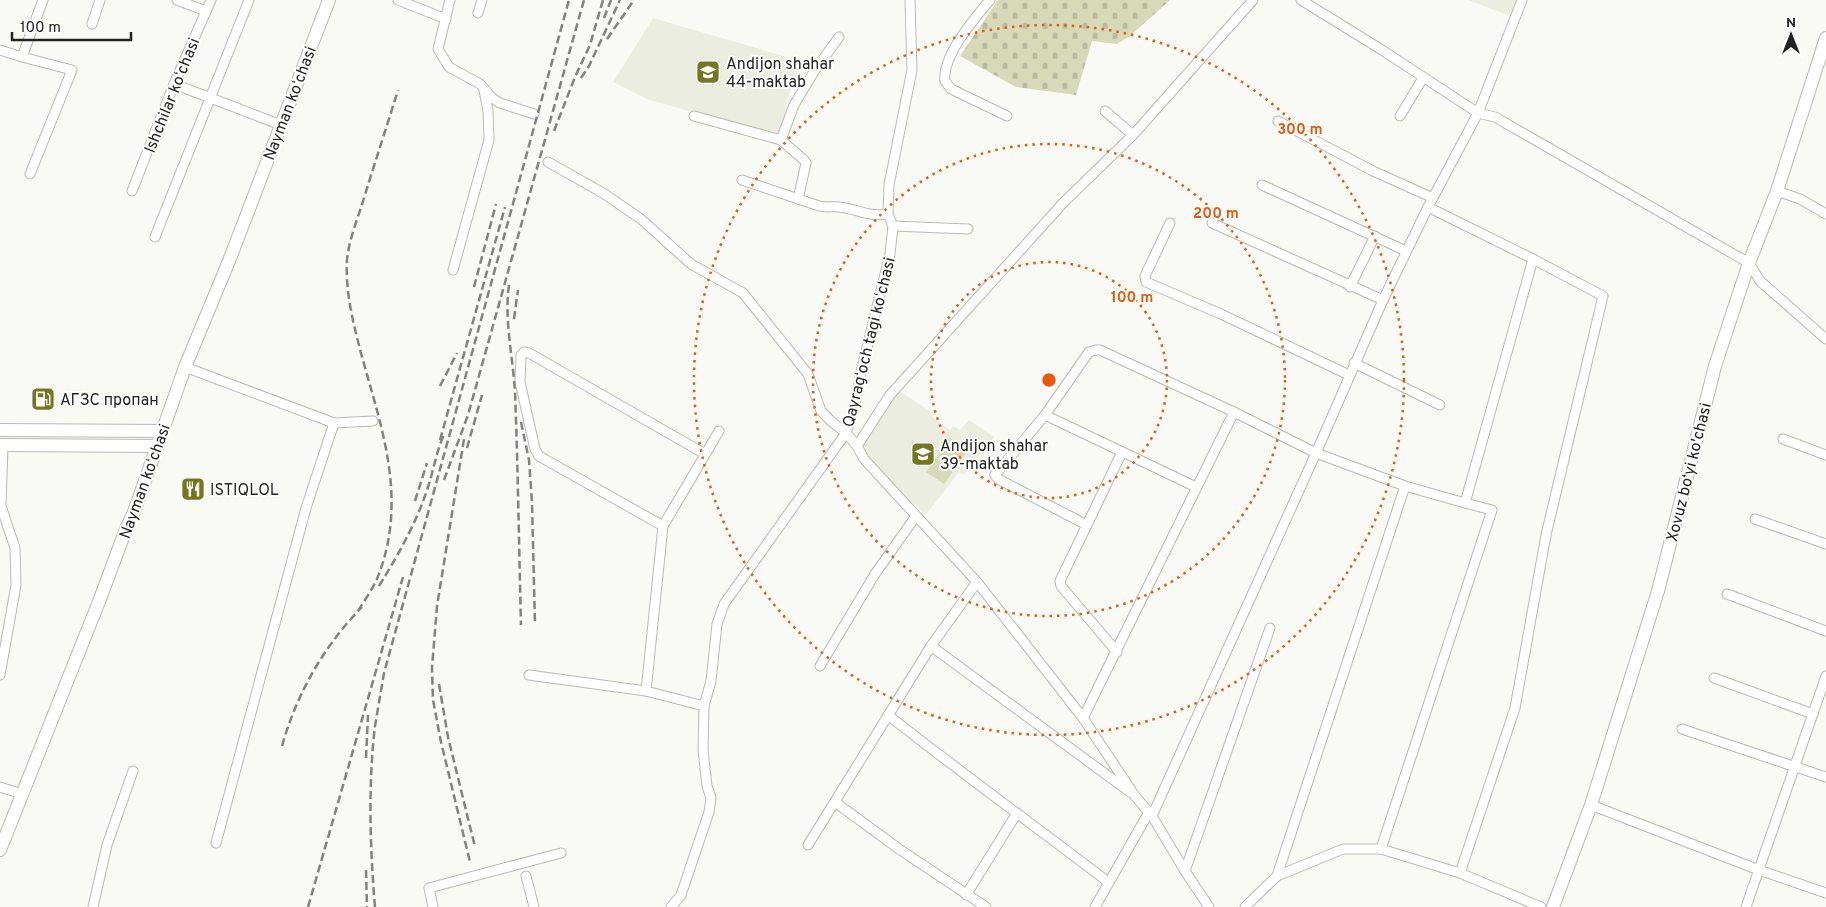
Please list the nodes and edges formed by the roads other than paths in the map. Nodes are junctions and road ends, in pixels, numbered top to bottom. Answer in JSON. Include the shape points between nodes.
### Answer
{"nodes":[{"id":1,"x":43,"y":0,"type":"edge"},
{"id":2,"x":100,"y":0,"type":"edge"},
{"id":3,"x":177,"y":0,"type":"edge"},
{"id":4,"x":211,"y":0,"type":"edge"},
{"id":5,"x":249,"y":0,"type":"edge"},
{"id":6,"x":329,"y":0,"type":"edge"},
{"id":7,"x":398,"y":0,"type":"edge"},
{"id":8,"x":450,"y":0,"type":"edge"},
{"id":9,"x":482,"y":0,"type":"edge"},
{"id":10,"x":910,"y":0,"type":"edge"},
{"id":11,"x":990,"y":0,"type":"edge"},
{"id":12,"x":1253,"y":0,"type":"edge"},
{"id":13,"x":1301,"y":0,"type":"edge"},
{"id":14,"x":1522,"y":0,"type":"edge"},
{"id":15,"x":206,"y":11,"type":"junction"},
{"id":16,"x":478,"y":13,"type":"dead end"},
{"id":17,"x":446,"y":19,"type":"junction"},
{"id":18,"x":92,"y":24,"type":"dead end"},
{"id":19,"x":839,"y":37,"type":"dead end"},
{"id":20,"x":1826,"y":38,"type":"edge"},
{"id":21,"x":0,"y":50,"type":"edge"},
{"id":22,"x":22,"y":57,"type":"junction"},
{"id":23,"x":1423,"y":78,"type":"junction"},
{"id":24,"x":174,"y":84,"type":"junction"},
{"id":25,"x":484,"y":90,"type":"junction"},
{"id":26,"x":210,"y":98,"type":"junction"},
{"id":27,"x":1105,"y":110,"type":"dead end"},
{"id":28,"x":1478,"y":113,"type":"junction"},
{"id":29,"x":534,"y":114,"type":"dead end"},
{"id":30,"x":694,"y":116,"type":"dead end"},
{"id":31,"x":1007,"y":116,"type":"dead end"},
{"id":32,"x":1400,"y":116,"type":"dead end"},
{"id":33,"x":1278,"y":121,"type":"dead end"},
{"id":34,"x":281,"y":125,"type":"junction"},
{"id":35,"x":1133,"y":135,"type":"junction"},
{"id":36,"x":781,"y":140,"type":"junction"},
{"id":37,"x":548,"y":162,"type":"dead end"},
{"id":38,"x":30,"y":174,"type":"dead end"},
{"id":39,"x":742,"y":180,"type":"dead end"},
{"id":40,"x":1262,"y":184,"type":"dead end"},
{"id":41,"x":132,"y":191,"type":"dead end"},
{"id":42,"x":1777,"y":191,"type":"junction"},
{"id":43,"x":798,"y":199,"type":"junction"},
{"id":44,"x":1430,"y":203,"type":"junction"},
{"id":45,"x":888,"y":214,"type":"junction"},
{"id":46,"x":1826,"y":214,"type":"edge"},
{"id":47,"x":1170,"y":223,"type":"dead end"},
{"id":48,"x":1212,"y":223,"type":"dead end"},
{"id":49,"x":894,"y":226,"type":"junction"},
{"id":50,"x":968,"y":230,"type":"dead end"},
{"id":51,"x":155,"y":236,"type":"dead end"},
{"id":52,"x":1375,"y":236,"type":"junction"},
{"id":53,"x":1406,"y":251,"type":"junction"},
{"id":54,"x":1532,"y":259,"type":"junction"},
{"id":55,"x":1749,"y":263,"type":"junction"},
{"id":56,"x":453,"y":270,"type":"dead end"},
{"id":57,"x":1350,"y":286,"type":"junction"},
{"id":58,"x":1383,"y":300,"type":"junction"},
{"id":59,"x":1826,"y":340,"type":"edge"},
{"id":60,"x":1354,"y":364,"type":"junction"},
{"id":61,"x":185,"y":367,"type":"junction"},
{"id":62,"x":1349,"y":375,"type":"junction"},
{"id":63,"x":1440,"y":405,"type":"dead end"},
{"id":64,"x":1234,"y":412,"type":"junction"},
{"id":65,"x":1045,"y":415,"type":"junction"},
{"id":66,"x":373,"y":421,"type":"dead end"},
{"id":67,"x":334,"y":422,"type":"junction"},
{"id":68,"x":0,"y":430,"type":"edge"},
{"id":69,"x":162,"y":431,"type":"junction"},
{"id":70,"x":719,"y":431,"type":"dead end"},
{"id":71,"x":846,"y":433,"type":"junction"},
{"id":72,"x":1783,"y":439,"type":"dead end"},
{"id":73,"x":2,"y":445,"type":"edge"},
{"id":74,"x":158,"y":446,"type":"junction"},
{"id":75,"x":857,"y":446,"type":"junction"},
{"id":76,"x":1122,"y":452,"type":"junction"},
{"id":77,"x":1316,"y":453,"type":"junction"},
{"id":78,"x":706,"y":454,"type":"junction"},
{"id":79,"x":1826,"y":455,"type":"edge"},
{"id":80,"x":1405,"y":486,"type":"junction"},
{"id":81,"x":1196,"y":487,"type":"junction"},
{"id":82,"x":1465,"y":503,"type":"junction"},
{"id":83,"x":916,"y":516,"type":"junction"},
{"id":84,"x":1755,"y":519,"type":"dead end"},
{"id":85,"x":1087,"y":525,"type":"junction"},
{"id":86,"x":663,"y":526,"type":"junction"},
{"id":87,"x":1826,"y":544,"type":"edge"},
{"id":88,"x":977,"y":582,"type":"junction"},
{"id":89,"x":1727,"y":594,"type":"dead end"},
{"id":90,"x":1270,"y":628,"type":"dead end"},
{"id":91,"x":1826,"y":631,"type":"edge"},
{"id":92,"x":931,"y":646,"type":"junction"},
{"id":93,"x":1117,"y":652,"type":"junction"},
{"id":94,"x":820,"y":666,"type":"dead end"},
{"id":95,"x":0,"y":675,"type":"edge"},
{"id":96,"x":529,"y":676,"type":"dead end"},
{"id":97,"x":1826,"y":676,"type":"edge"},
{"id":98,"x":1714,"y":678,"type":"dead end"},
{"id":99,"x":646,"y":691,"type":"junction"},
{"id":100,"x":704,"y":706,"type":"junction"},
{"id":101,"x":1813,"y":714,"type":"junction"},
{"id":102,"x":888,"y":715,"type":"junction"},
{"id":103,"x":1083,"y":718,"type":"junction"},
{"id":104,"x":1682,"y":729,"type":"dead end"},
{"id":105,"x":1794,"y":766,"type":"junction"},
{"id":106,"x":133,"y":771,"type":"dead end"},
{"id":107,"x":1826,"y":777,"type":"edge"},
{"id":108,"x":0,"y":787,"type":"edge"},
{"id":109,"x":22,"y":794,"type":"junction"},
{"id":110,"x":1135,"y":796,"type":"junction"},
{"id":111,"x":836,"y":802,"type":"junction"},
{"id":112,"x":1590,"y":805,"type":"junction"},
{"id":113,"x":1017,"y":813,"type":"junction"},
{"id":114,"x":1150,"y":814,"type":"junction"},
{"id":115,"x":216,"y":843,"type":"dead end"},
{"id":116,"x":808,"y":845,"type":"dead end"},
{"id":117,"x":1381,"y":849,"type":"junction"},
{"id":118,"x":0,"y":850,"type":"edge"},
{"id":119,"x":561,"y":853,"type":"dead end"},
{"id":120,"x":1759,"y":870,"type":"junction"},
{"id":121,"x":1185,"y":872,"type":"junction"},
{"id":122,"x":1460,"y":873,"type":"junction"},
{"id":123,"x":526,"y":876,"type":"dead end"},
{"id":124,"x":1277,"y":876,"type":"junction"},
{"id":125,"x":1108,"y":882,"type":"junction"},
{"id":126,"x":1826,"y":893,"type":"edge"},
{"id":127,"x":966,"y":895,"type":"junction"},
{"id":128,"x":93,"y":907,"type":"edge"},
{"id":129,"x":433,"y":907,"type":"edge"},
{"id":130,"x":534,"y":907,"type":"edge"},
{"id":131,"x":671,"y":907,"type":"edge"},
{"id":132,"x":986,"y":907,"type":"edge"},
{"id":133,"x":1095,"y":907,"type":"edge"},
{"id":134,"x":1209,"y":907,"type":"edge"},
{"id":135,"x":1246,"y":907,"type":"edge"},
{"id":136,"x":1541,"y":907,"type":"edge"},
{"id":137,"x":1553,"y":907,"type":"edge"},
{"id":138,"x":1746,"y":907,"type":"edge"}],
"edges":[{"from":1,"to":22,"type":"street"},
{"from":2,"to":18,"type":"street"},
{"from":3,"to":15,"type":"street"},
{"from":4,"to":15,"type":"street","name":"Ishchilar koʻchasi"},
{"from":5,"to":26,"type":"street"},
{"from":6,"to":34,"type":"main road","name":"Nayman koʻchasi"},
{"from":7,"to":17,"type":"street"},
{"from":8,"to":17,"type":"street"},
{"from":9,"to":16,"type":"street"},
{"from":10,"to":45,"type":"street","via":[[912,70],[889,184]]},
{"from":11,"to":31,"type":"street","via":[[966,28],[945,68],[945,81],[951,89]]},
{"from":12,"to":35,"type":"street","name":"Qayragʻoch tagi koʻchasi"},
{"from":13,"to":23,"type":"street"},
{"from":14,"to":28,"type":"street"},
{"from":15,"to":24,"type":"street","name":"Ishchilar koʻchasi"},
{"from":17,"to":25,"type":"street","via":[[438,49],[449,67],[480,84]]},
{"from":19,"to":36,"type":"street","via":[[794,105]]},
{"from":20,"to":42,"type":"main road","name":"Xovuz bo‘yi ko'chasi"},
{"from":21,"to":22,"type":"street"},
{"from":22,"to":38,"type":"street","via":[[72,70]]},
{"from":23,"to":28,"type":"street"},
{"from":23,"to":32,"type":"street"},
{"from":24,"to":26,"type":"street"},
{"from":24,"to":41,"type":"street","name":"Ishchilar koʻchasi"},
{"from":25,"to":29,"type":"street","via":[[500,103]]},
{"from":25,"to":56,"type":"street","via":[[489,140]]},
{"from":26,"to":34,"type":"street"},
{"from":26,"to":51,"type":"street"},
{"from":27,"to":35,"type":"street"},
{"from":28,"to":44,"type":"street"},
{"from":28,"to":55,"type":"street","via":[[1495,117]]},
{"from":30,"to":36,"type":"street"},
{"from":33,"to":44,"type":"street"},
{"from":34,"to":61,"type":"main road","name":"Nayman koʻchasi"},
{"from":35,"to":75,"type":"street","name":"Qayragʻoch tagi koʻchasi","via":[[1063,202],[890,395]]},
{"from":36,"to":43,"type":"street","via":[[806,163]]},
{"from":37,"to":71,"type":"street","via":[[641,219],[690,264],[744,293],[808,374],[821,411]]},
{"from":39,"to":43,"type":"street"},
{"from":40,"to":52,"type":"street"},
{"from":42,"to":46,"type":"street","via":[[1800,199]]},
{"from":42,"to":55,"type":"main road","name":"Xovuz bo‘yi ko'chasi"},
{"from":43,"to":45,"type":"street","via":[[826,208],[841,207],[874,216]]},
{"from":44,"to":53,"type":"street"},
{"from":44,"to":54,"type":"street"},
{"from":45,"to":49,"type":"street"},
{"from":47,"to":62,"type":"street","via":[[1145,276],[1146,282]]},
{"from":48,"to":57,"type":"street"},
{"from":49,"to":50,"type":"street"},
{"from":49,"to":71,"type":"street","name":"Qayragʻoch tagi koʻchasi","via":[[855,406]]},
{"from":52,"to":53,"type":"street"},
{"from":52,"to":57,"type":"street"},
{"from":53,"to":58,"type":"street"},
{"from":54,"to":82,"type":"street"},
{"from":54,"to":122,"type":"street","via":[[1603,296],[1546,535],[1515,708]]},
{"from":55,"to":59,"type":"street","via":[[1760,281]]},
{"from":55,"to":112,"type":"main road","name":"Xovuz bo‘yi ko'chasi","via":[[1715,366],[1658,591]]},
{"from":57,"to":58,"type":"street"},
{"from":58,"to":60,"type":"street"},
{"from":60,"to":62,"type":"street"},
{"from":60,"to":63,"type":"street"},
{"from":61,"to":67,"type":"street"},
{"from":61,"to":69,"type":"main road","name":"Nayman koʻchasi"},
{"from":62,"to":77,"type":"street"},
{"from":64,"to":65,"type":"street","via":[[1096,350],[1089,352]]},
{"from":64,"to":77,"type":"street"},
{"from":64,"to":81,"type":"street"},
{"from":65,"to":76,"type":"street"},
{"from":65,"to":85,"type":"street","via":[[995,474],[998,479]]},
{"from":66,"to":67,"type":"street"},
{"from":67,"to":115,"type":"street","via":[[306,508]]},
{"from":68,"to":69,"type":"main road"},
{"from":69,"to":74,"type":"main road","name":"Nayman koʻchasi"},
{"from":70,"to":78,"type":"street"},
{"from":71,"to":75,"type":"street"},
{"from":71,"to":100,"type":"street","name":"Qayragʻoch tagi koʻchasi","via":[[724,604],[717,624],[711,681]]},
{"from":72,"to":79,"type":"street"},
{"from":73,"to":74,"type":"main road"},
{"from":73,"to":95,"type":"street","via":[[1,506],[15,548],[16,585]]},
{"from":74,"to":109,"type":"main road","name":"Nayman koʻchasi"},
{"from":75,"to":83,"type":"street","via":[[864,459]]},
{"from":76,"to":81,"type":"street"},
{"from":76,"to":85,"type":"street"},
{"from":77,"to":80,"type":"street"},
{"from":77,"to":114,"type":"street"},
{"from":78,"to":86,"type":"street"},
{"from":78,"to":86,"type":"street","via":[[529,353],[521,355],[520,382],[539,456]]},
{"from":80,"to":82,"type":"street"},
{"from":80,"to":124,"type":"street"},
{"from":81,"to":93,"type":"street"},
{"from":82,"to":117,"type":"street","via":[[1492,510]]},
{"from":83,"to":88,"type":"street"},
{"from":83,"to":94,"type":"street","via":[[875,574]]},
{"from":84,"to":87,"type":"street"},
{"from":85,"to":93,"type":"street","via":[[1060,581],[1061,586]]},
{"from":86,"to":99,"type":"street"},
{"from":88,"to":92,"type":"street"},
{"from":88,"to":103,"type":"street"},
{"from":89,"to":91,"type":"street"},
{"from":90,"to":121,"type":"street"},
{"from":92,"to":102,"type":"street"},
{"from":92,"to":110,"type":"street"},
{"from":93,"to":103,"type":"street"},
{"from":96,"to":99,"type":"street"},
{"from":97,"to":101,"type":"street"},
{"from":98,"to":101,"type":"street"},
{"from":99,"to":100,"type":"street"},
{"from":100,"to":131,"type":"street","name":"Qayragʻoch tagi koʻchasi","via":[[703,750],[711,798],[709,812],[681,896]]},
{"from":101,"to":105,"type":"street"},
{"from":102,"to":111,"type":"street"},
{"from":102,"to":113,"type":"street"},
{"from":103,"to":110,"type":"street"},
{"from":104,"to":105,"type":"street"},
{"from":105,"to":107,"type":"street"},
{"from":105,"to":120,"type":"street"},
{"from":106,"to":128,"type":"street","via":[[108,845]]},
{"from":108,"to":109,"type":"street"},
{"from":109,"to":118,"type":"main road","name":"Nayman koʻchasi"},
{"from":110,"to":114,"type":"street"},
{"from":111,"to":116,"type":"street"},
{"from":111,"to":127,"type":"street"},
{"from":112,"to":120,"type":"street"},
{"from":112,"to":137,"type":"main road","name":"Xovuz bo‘yi ko'chasi"},
{"from":113,"to":125,"type":"street"},
{"from":113,"to":127,"type":"street"},
{"from":114,"to":121,"type":"street"},
{"from":114,"to":125,"type":"street"},
{"from":117,"to":122,"type":"street"},
{"from":117,"to":124,"type":"street","via":[[1343,849]]},
{"from":119,"to":129,"type":"street","via":[[429,888]]},
{"from":120,"to":126,"type":"street"},
{"from":120,"to":138,"type":"street"},
{"from":121,"to":134,"type":"street"},
{"from":122,"to":136,"type":"street"},
{"from":123,"to":130,"type":"street"},
{"from":124,"to":135,"type":"street"},
{"from":125,"to":133,"type":"street"},
{"from":127,"to":132,"type":"street"}]}
